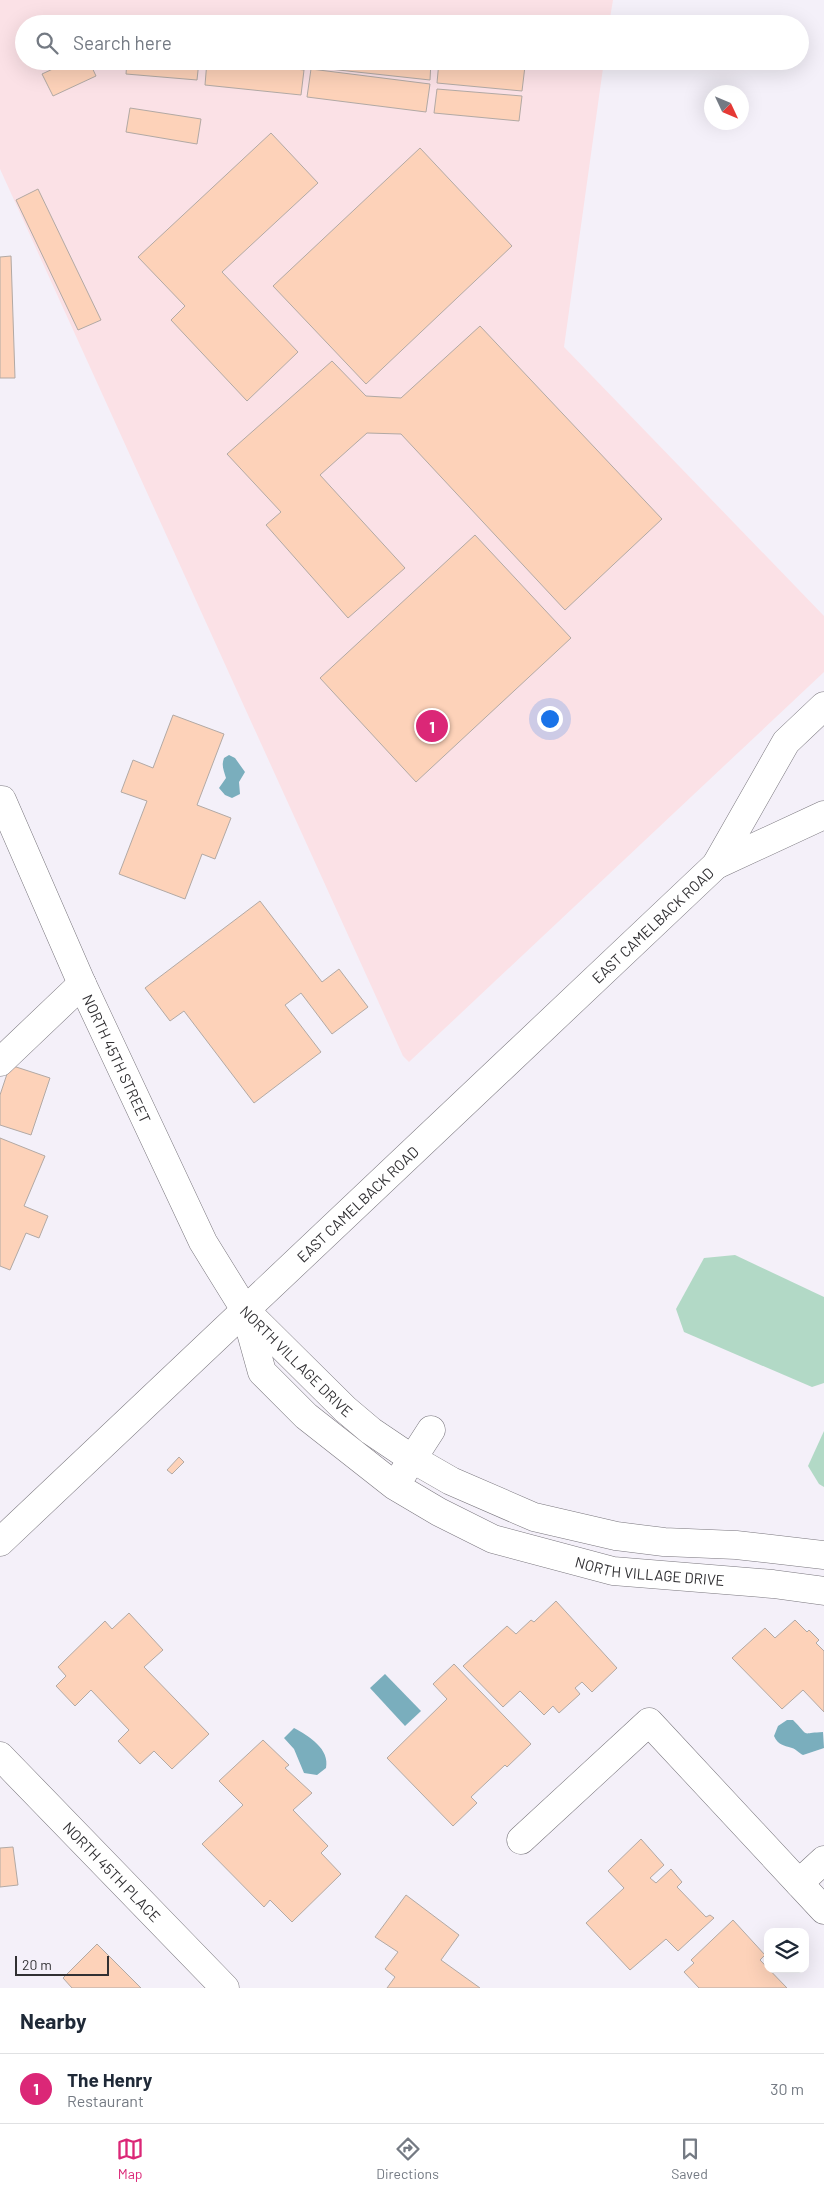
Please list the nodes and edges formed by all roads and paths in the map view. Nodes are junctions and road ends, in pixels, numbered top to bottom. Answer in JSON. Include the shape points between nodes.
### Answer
{"nodes":[{"id":1,"x":824,"y":706,"type":"edge"},
{"id":2,"x":1,"y":800,"type":"edge"},
{"id":3,"x":824,"y":815,"type":"edge"},
{"id":4,"x":716,"y":865,"type":"junction"},
{"id":5,"x":82,"y":984,"type":"junction"},
{"id":6,"x":0,"y":1062,"type":"edge"},
{"id":7,"x":245,"y":1310,"type":"junction"},
{"id":8,"x":431,"y":1430,"type":"dead end"},
{"id":9,"x":411,"y":1458,"type":"junction"},
{"id":10,"x":395,"y":1486,"type":"junction"},
{"id":11,"x":0,"y":1542,"type":"edge"},
{"id":12,"x":824,"y":1555,"type":"edge"},
{"id":13,"x":824,"y":1591,"type":"edge"},
{"id":14,"x":0,"y":1756,"type":"edge"},
{"id":15,"x":521,"y":1840,"type":"dead end"},
{"id":16,"x":824,"y":1860,"type":"edge"},
{"id":17,"x":799,"y":1883,"type":"junction"},
{"id":18,"x":824,"y":1910,"type":"edge"},
{"id":19,"x":225,"y":1988,"type":"edge"}],
"edges":[{"from":1,"to":4,"type":"street","name":"EAST CAMELBACK ROAD","via":[[786,742]]},
{"from":2,"to":5,"type":"street","name":"NORTH 45TH STREET"},
{"from":3,"to":4,"type":"street","name":"EAST CAMELBACK ROAD"},
{"from":4,"to":7,"type":"street","name":"EAST CAMELBACK ROAD"},
{"from":5,"to":6,"type":"street"},
{"from":5,"to":7,"type":"street","name":"NORTH 45TH STREET","via":[[204,1242]]},
{"from":7,"to":9,"type":"street","name":"NORTH VILLAGE DRIVE","via":[[345,1408],[371,1431]]},
{"from":7,"to":10,"type":"street","name":"NORTH VILLAGE DRIVE","via":[[262,1372],[306,1416]]},
{"from":7,"to":11,"type":"street","name":"EAST CAMELBACK ROAD"},
{"from":8,"to":9,"type":"street"},
{"from":9,"to":10,"type":"street"},
{"from":9,"to":12,"type":"street","name":"NORTH VILLAGE DRIVE","via":[[451,1481],[534,1516],[616,1536]]},
{"from":10,"to":13,"type":"street","name":"NORTH VILLAGE DRIVE","via":[[493,1539],[613,1571]]},
{"from":14,"to":19,"type":"street","name":"NORTH 45TH PLACE"},
{"from":15,"to":17,"type":"street","via":[[649,1722]]},
{"from":16,"to":17,"type":"street"},
{"from":17,"to":18,"type":"street"}]}
